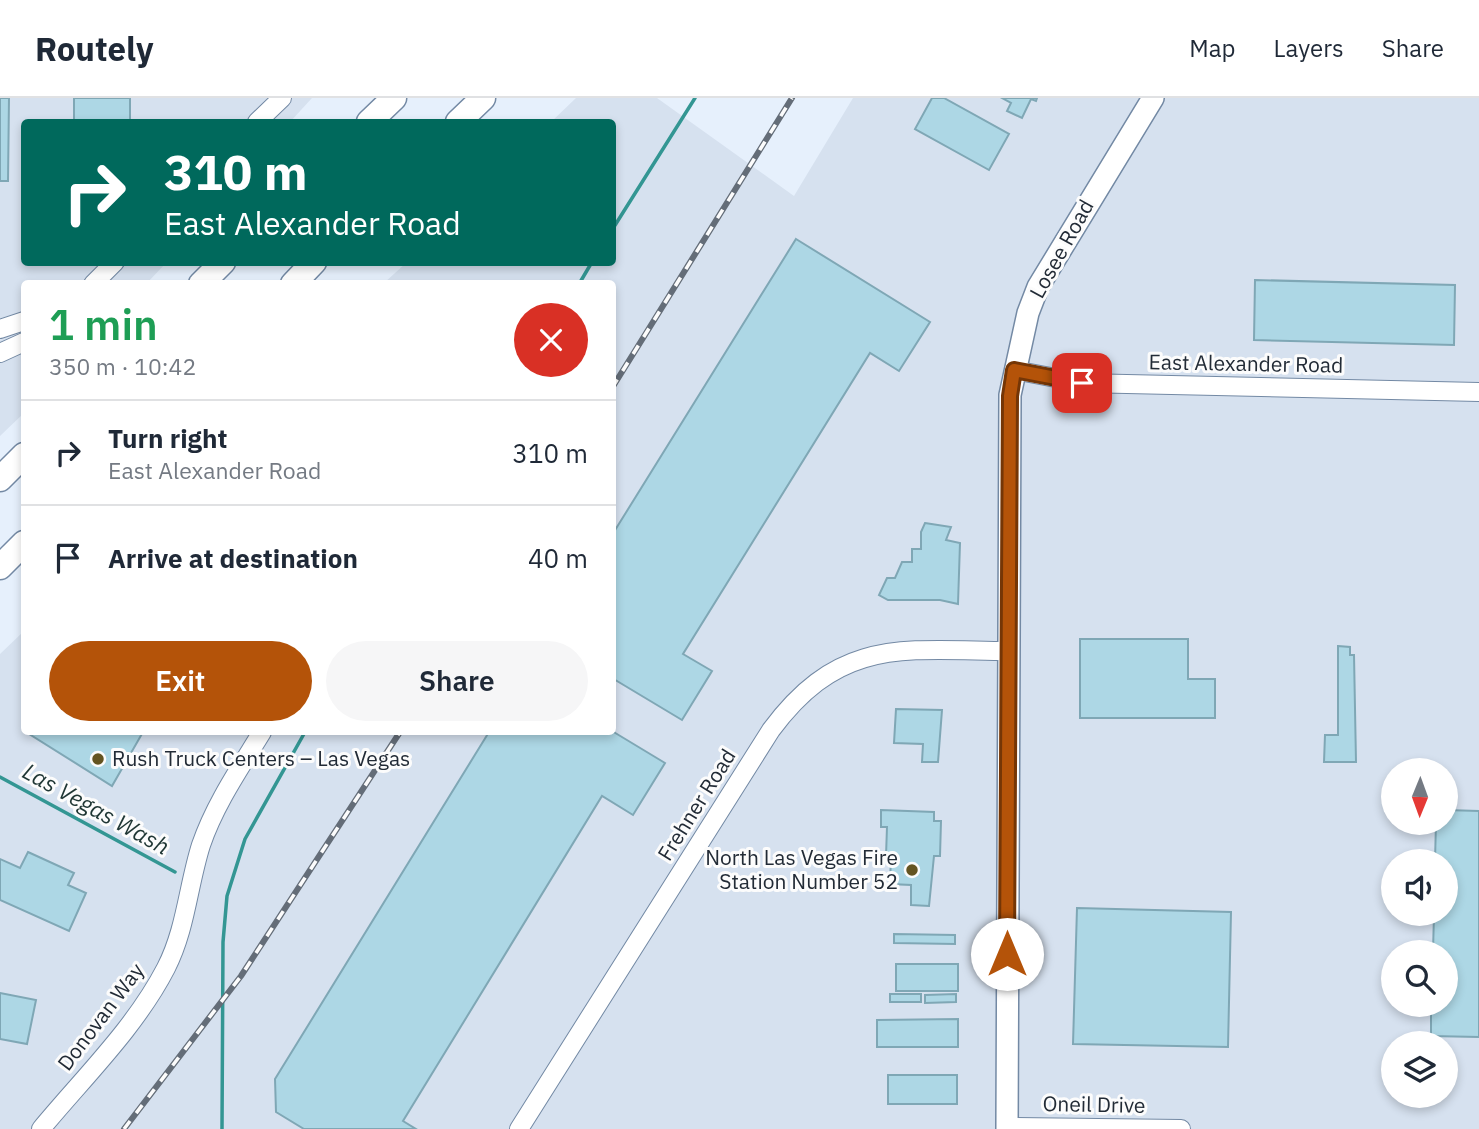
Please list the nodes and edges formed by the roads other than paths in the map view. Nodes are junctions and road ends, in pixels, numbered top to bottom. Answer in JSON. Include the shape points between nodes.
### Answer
{"nodes":[{"id":1,"x":282,"y":98,"type":"edge"},
{"id":2,"x":394,"y":98,"type":"edge"},
{"id":3,"x":483,"y":98,"type":"edge"},
{"id":4,"x":1153,"y":98,"type":"edge"},
{"id":5,"x":260,"y":119,"type":"edge"},
{"id":6,"x":372,"y":119,"type":"edge"},
{"id":7,"x":461,"y":119,"type":"edge"},
{"id":8,"x":111,"y":266,"type":"edge"},
{"id":9,"x":219,"y":266,"type":"edge"},
{"id":10,"x":310,"y":266,"type":"edge"},
{"id":11,"x":97,"y":280,"type":"edge"},
{"id":12,"x":205,"y":280,"type":"edge"},
{"id":13,"x":297,"y":280,"type":"edge"},
{"id":14,"x":21,"y":322,"type":"edge"},
{"id":15,"x":0,"y":329,"type":"edge"},
{"id":16,"x":21,"y":343,"type":"edge"},
{"id":17,"x":0,"y":353,"type":"edge"},
{"id":18,"x":1014,"y":370,"type":"junction"},
{"id":19,"x":1479,"y":392,"type":"edge"},
{"id":20,"x":21,"y":458,"type":"edge"},
{"id":21,"x":0,"y":479,"type":"edge"},
{"id":22,"x":21,"y":546,"type":"edge"},
{"id":23,"x":0,"y":567,"type":"edge"},
{"id":24,"x":1008,"y":651,"type":"junction"},
{"id":25,"x":260,"y":735,"type":"edge"},
{"id":26,"x":1007,"y":1128,"type":"edge"},
{"id":27,"x":41,"y":1129,"type":"edge"},
{"id":28,"x":519,"y":1129,"type":"edge"},
{"id":29,"x":1181,"y":1129,"type":"edge"}],
"edges":[{"from":1,"to":5,"type":"street"},
{"from":2,"to":6,"type":"highway"},
{"from":3,"to":7,"type":"highway"},
{"from":4,"to":18,"type":"main road","name":"Losee Road","via":[[1038,287]]},
{"from":8,"to":11,"type":"street"},
{"from":9,"to":12,"type":"highway"},
{"from":10,"to":13,"type":"highway"},
{"from":14,"to":15,"type":"street"},
{"from":16,"to":17,"type":"street"},
{"from":18,"to":19,"type":"street","name":"East Alexander Road","via":[[1082,383]]},
{"from":18,"to":24,"type":"main road","name":"Losee Road","via":[[1009,410]]},
{"from":20,"to":21,"type":"highway"},
{"from":22,"to":23,"type":"highway"},
{"from":24,"to":26,"type":"main road","name":"Losee Road"},
{"from":24,"to":28,"type":"street","name":"Frehner Road","via":[[878,653],[842,664],[801,693],[771,730]]},
{"from":25,"to":27,"type":"street","name":"Donovan Way","via":[[208,827],[184,921],[166,968],[135,1017]]},
{"from":26,"to":29,"type":"street","name":"Oneil Drive"}]}
